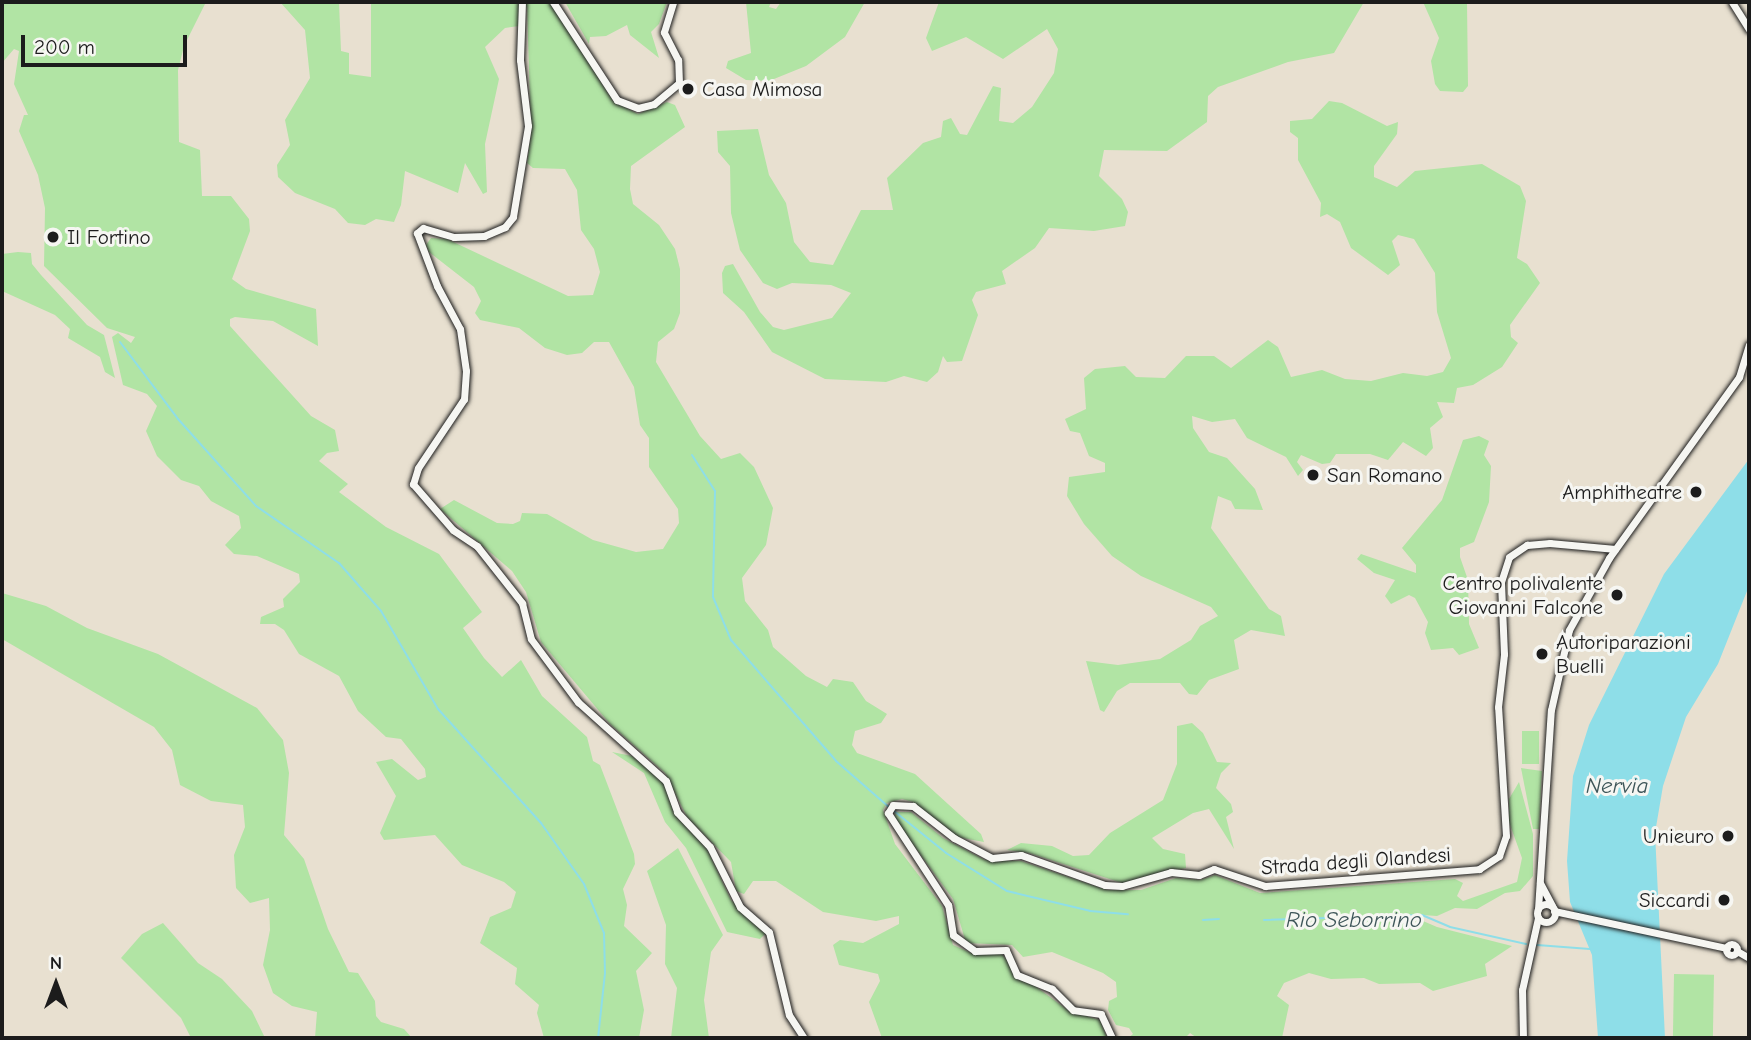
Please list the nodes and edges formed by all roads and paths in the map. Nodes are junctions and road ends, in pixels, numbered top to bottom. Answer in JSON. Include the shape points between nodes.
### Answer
{"nodes":[{"id":1,"x":522,"y":2,"type":"edge"},
{"id":2,"x":552,"y":2,"type":"edge"},
{"id":3,"x":673,"y":2,"type":"edge"},
{"id":4,"x":1732,"y":2,"type":"edge"},
{"id":5,"x":1749,"y":29,"type":"edge"},
{"id":6,"x":1749,"y":345,"type":"edge"},
{"id":7,"x":1615,"y":549,"type":"junction"},
{"id":8,"x":1539,"y":882,"type":"junction"},
{"id":9,"x":1538,"y":913,"type":"junction"},
{"id":10,"x":1552,"y":915,"type":"junction"},
{"id":11,"x":1531,"y":942,"type":"junction"},
{"id":12,"x":1749,"y":958,"type":"edge"},
{"id":13,"x":804,"y":1038,"type":"edge"},
{"id":14,"x":1112,"y":1038,"type":"edge"},
{"id":15,"x":1523,"y":1038,"type":"edge"}],
"edges":[{"from":1,"to":13,"type":"main road","via":[[520,60],[528,127],[513,217],[505,228],[485,236],[454,237],[423,228],[417,233],[436,286],[460,329],[466,371],[464,399],[418,468],[413,484],[453,530],[477,545],[522,603],[531,639],[578,702],[666,781],[677,812],[710,847],[740,907],[769,932],[789,1014]]},
{"from":2,"to":3,"type":"main road","via":[[617,100],[638,108],[654,104],[679,83],[678,60],[664,32]]},
{"from":4,"to":5,"type":"main road"},
{"from":6,"to":7,"type":"main road","via":[[1739,377]]},
{"from":7,"to":8,"type":"main road","via":[[1572,622],[1560,660],[1551,710]]},
{"from":7,"to":14,"type":"main road","name":"Strada degli Olandesi","via":[[1527,545],[1509,557],[1504,570],[1504,664],[1498,707],[1506,836],[1499,856],[1479,869],[1265,886],[1214,869],[1199,875],[1171,872],[1122,886],[1105,885],[1021,855],[992,858],[954,838],[913,806],[894,805],[888,813],[948,905],[953,936],[975,951],[1006,950],[1017,975],[1052,989],[1073,1010],[1101,1014]]},
{"from":8,"to":9,"type":"main road"},
{"from":8,"to":10,"type":"main road"},
{"from":9,"to":10,"type":"main road"},
{"from":9,"to":10,"type":"main road"},
{"from":9,"to":11,"type":"main road"},
{"from":10,"to":11,"type":"main road"},
{"from":10,"to":12,"type":"main road","via":[[1727,948],[1735,945]]},
{"from":11,"to":15,"type":"main road","via":[[1522,990]]}]}
